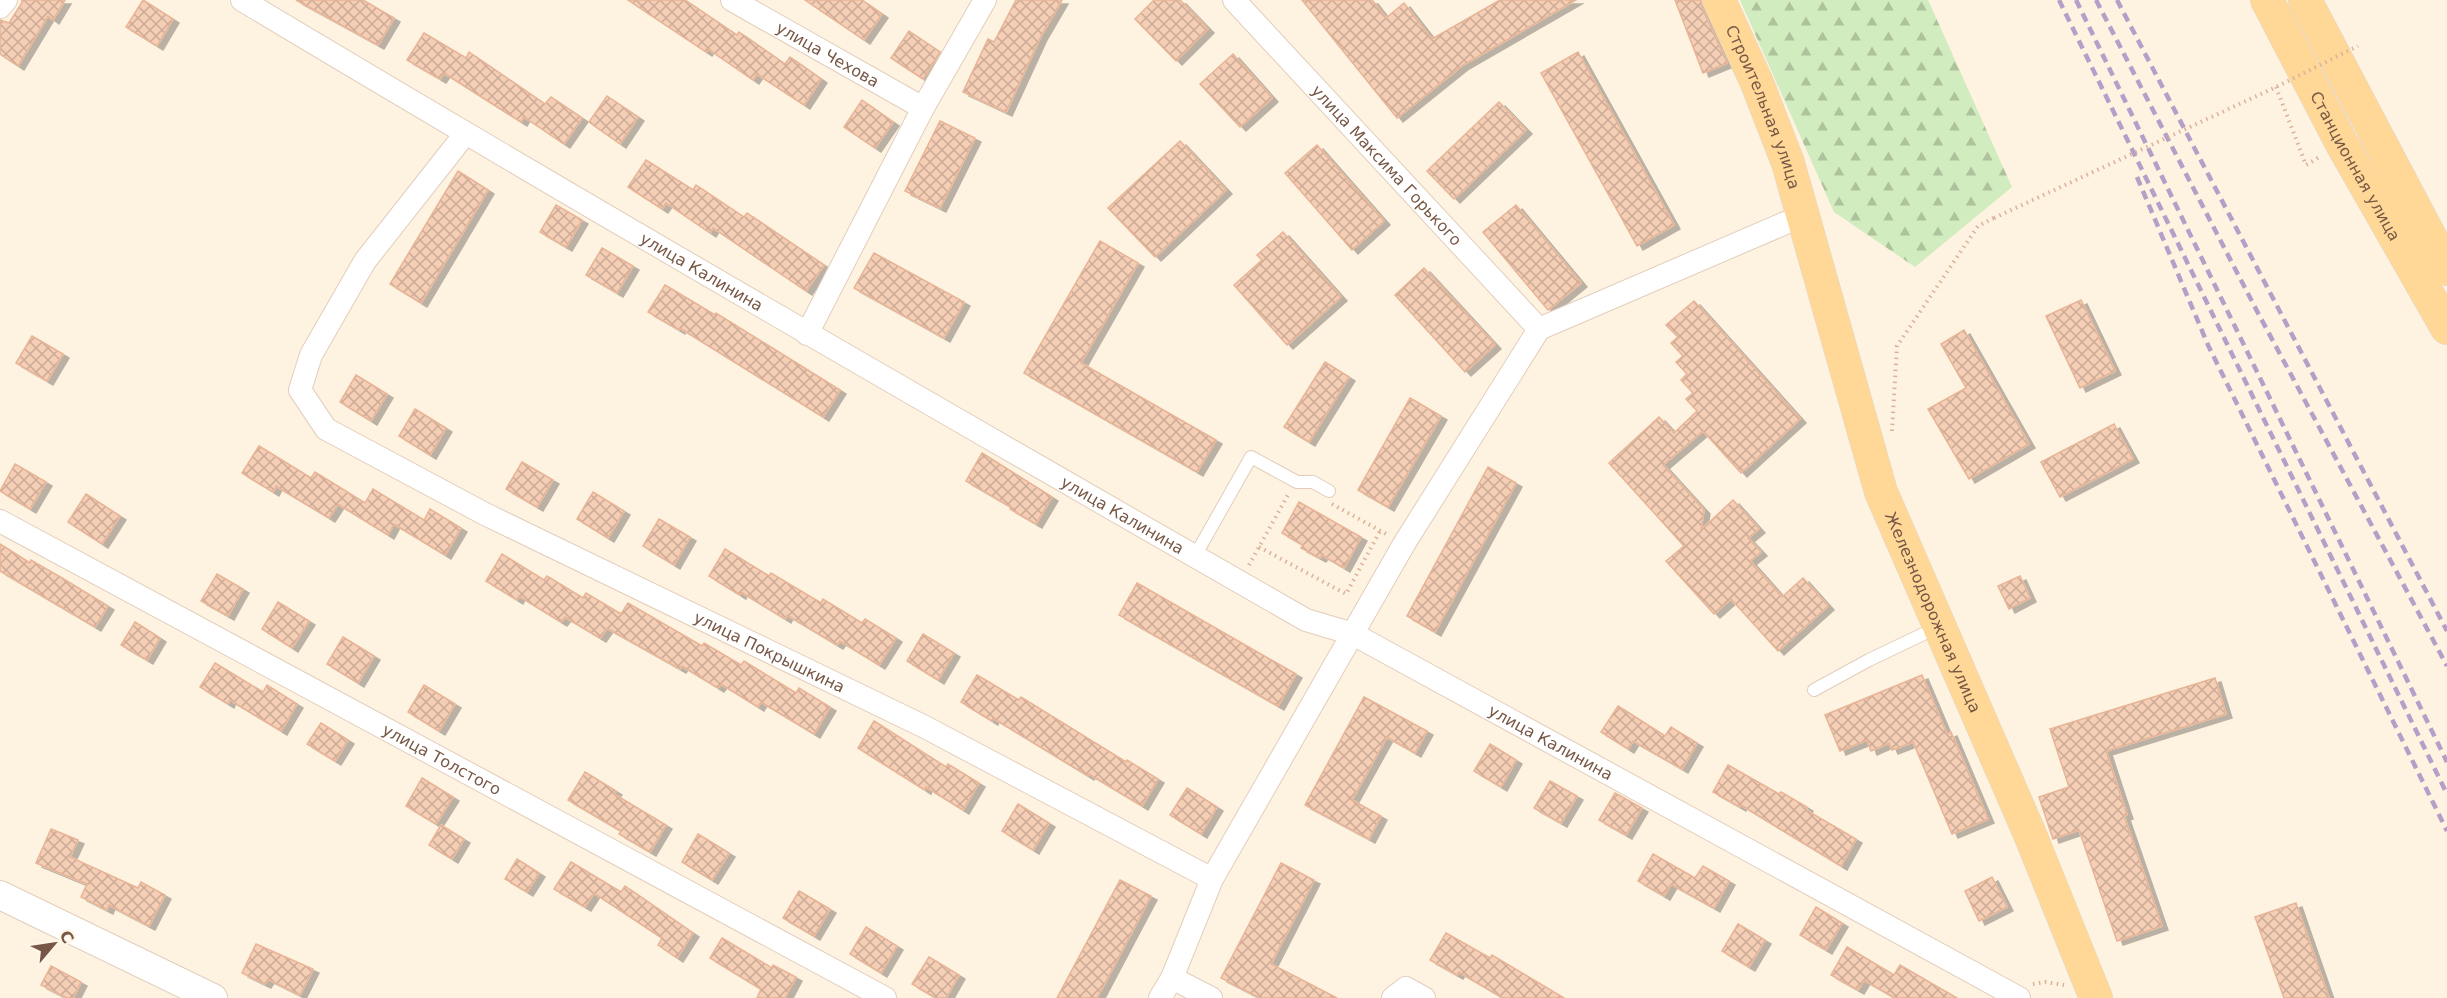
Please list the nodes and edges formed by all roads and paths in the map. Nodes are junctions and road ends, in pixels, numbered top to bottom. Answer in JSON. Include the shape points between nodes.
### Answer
{"nodes":[{"id":1,"x":6,"y":0,"type":"edge"},
{"id":2,"x":242,"y":0,"type":"edge"},
{"id":3,"x":732,"y":0,"type":"edge"},
{"id":4,"x":986,"y":0,"type":"edge"},
{"id":5,"x":1234,"y":0,"type":"edge"},
{"id":6,"x":1719,"y":0,"type":"edge"},
{"id":7,"x":2267,"y":0,"type":"edge"},
{"id":8,"x":2305,"y":0,"type":"edge"},
{"id":9,"x":0,"y":7,"type":"edge"},
{"id":10,"x":2358,"y":46,"type":"dead end"},
{"id":11,"x":2276,"y":87,"type":"junction"},
{"id":12,"x":923,"y":108,"type":"junction"},
{"id":13,"x":465,"y":134,"type":"junction"},
{"id":14,"x":2306,"y":165,"type":"dead end"},
{"id":15,"x":1804,"y":215,"type":"junction"},
{"id":16,"x":2447,"y":269,"type":"edge"},
{"id":17,"x":2447,"y":328,"type":"edge"},
{"id":18,"x":1539,"y":329,"type":"junction"},
{"id":19,"x":807,"y":334,"type":"junction"},
{"id":20,"x":1891,"y":441,"type":"dead end"},
{"id":21,"x":1297,"y":491,"type":"dead end"},
{"id":22,"x":1327,"y":495,"type":"joint"},
{"id":23,"x":0,"y":521,"type":"edge"},
{"id":24,"x":1380,"y":531,"type":"junction"},
{"id":25,"x":1404,"y":544,"type":"junction"},
{"id":26,"x":1259,"y":547,"type":"junction"},
{"id":27,"x":1195,"y":556,"type":"junction"},
{"id":28,"x":1240,"y":582,"type":"junction"},
{"id":29,"x":1940,"y":627,"type":"junction"},
{"id":30,"x":1353,"y":634,"type":"junction"},
{"id":31,"x":1814,"y":690,"type":"dead end"},
{"id":32,"x":1212,"y":879,"type":"junction"},
{"id":33,"x":0,"y":895,"type":"edge"},
{"id":34,"x":1172,"y":978,"type":"junction"},
{"id":35,"x":213,"y":998,"type":"edge"},
{"id":36,"x":885,"y":998,"type":"edge"},
{"id":37,"x":1160,"y":998,"type":"edge"},
{"id":38,"x":1211,"y":998,"type":"edge"},
{"id":39,"x":2019,"y":998,"type":"edge"},
{"id":40,"x":2096,"y":998,"type":"edge"}],
"edges":[{"from":1,"to":9,"type":"street"},
{"from":2,"to":13,"type":"street","name":"улица Калинина"},
{"from":3,"to":12,"type":"street","name":"улица Чехова"},
{"from":4,"to":12,"type":"street"},
{"from":5,"to":18,"type":"street","name":"улица Максима Горького"},
{"from":6,"to":15,"type":"main road","name":"Строительная улица","via":[[1757,83]]},
{"from":7,"to":17,"type":"main road","name":"Станционная улица","via":[[2342,144]]},
{"from":8,"to":16,"type":"main road","name":"Станционная улица"},
{"from":10,"to":11,"type":"path","bridge":true},
{"from":11,"to":14,"type":"path"},
{"from":11,"to":20,"type":"path","bridge":true,"via":[[1978,226],[1897,346]]},
{"from":12,"to":19,"type":"street"},
{"from":13,"to":19,"type":"street","name":"улица Калинина"},
{"from":13,"to":32,"type":"street","name":"улица Покрышкина","via":[[365,261],[311,355],[300,390],[326,429],[485,514],[925,727]]},
{"from":15,"to":18,"type":"street"},
{"from":15,"to":29,"type":"main road","name":"Железнодорожная улица","via":[[1881,492]]},
{"from":18,"to":25,"type":"street"},
{"from":19,"to":27,"type":"street","name":"улица Калинина"},
{"from":21,"to":26,"type":"path","via":[[1290,492]]},
{"from":22,"to":24,"type":"path"},
{"from":22,"to":27,"type":"lane","via":[[1312,482],[1297,482],[1251,457]]},
{"from":23,"to":36,"type":"street","name":"улица Толстого"},
{"from":24,"to":25,"type":"path"},
{"from":24,"to":26,"type":"path","via":[[1346,594]]},
{"from":25,"to":30,"type":"street"},
{"from":26,"to":28,"type":"path"},
{"from":27,"to":28,"type":"street","name":"улица Калинина"},
{"from":28,"to":30,"type":"street","name":"улица Калинина","via":[[1306,620]]},
{"from":29,"to":31,"type":"lane"},
{"from":29,"to":40,"type":"main road","name":"Железнодорожная улица"},
{"from":30,"to":32,"type":"street"},
{"from":30,"to":39,"type":"street","name":"улица Калинина"},
{"from":32,"to":34,"type":"street"},
{"from":33,"to":35,"type":"street"},
{"from":34,"to":37,"type":"street"},
{"from":34,"to":38,"type":"street"}]}
